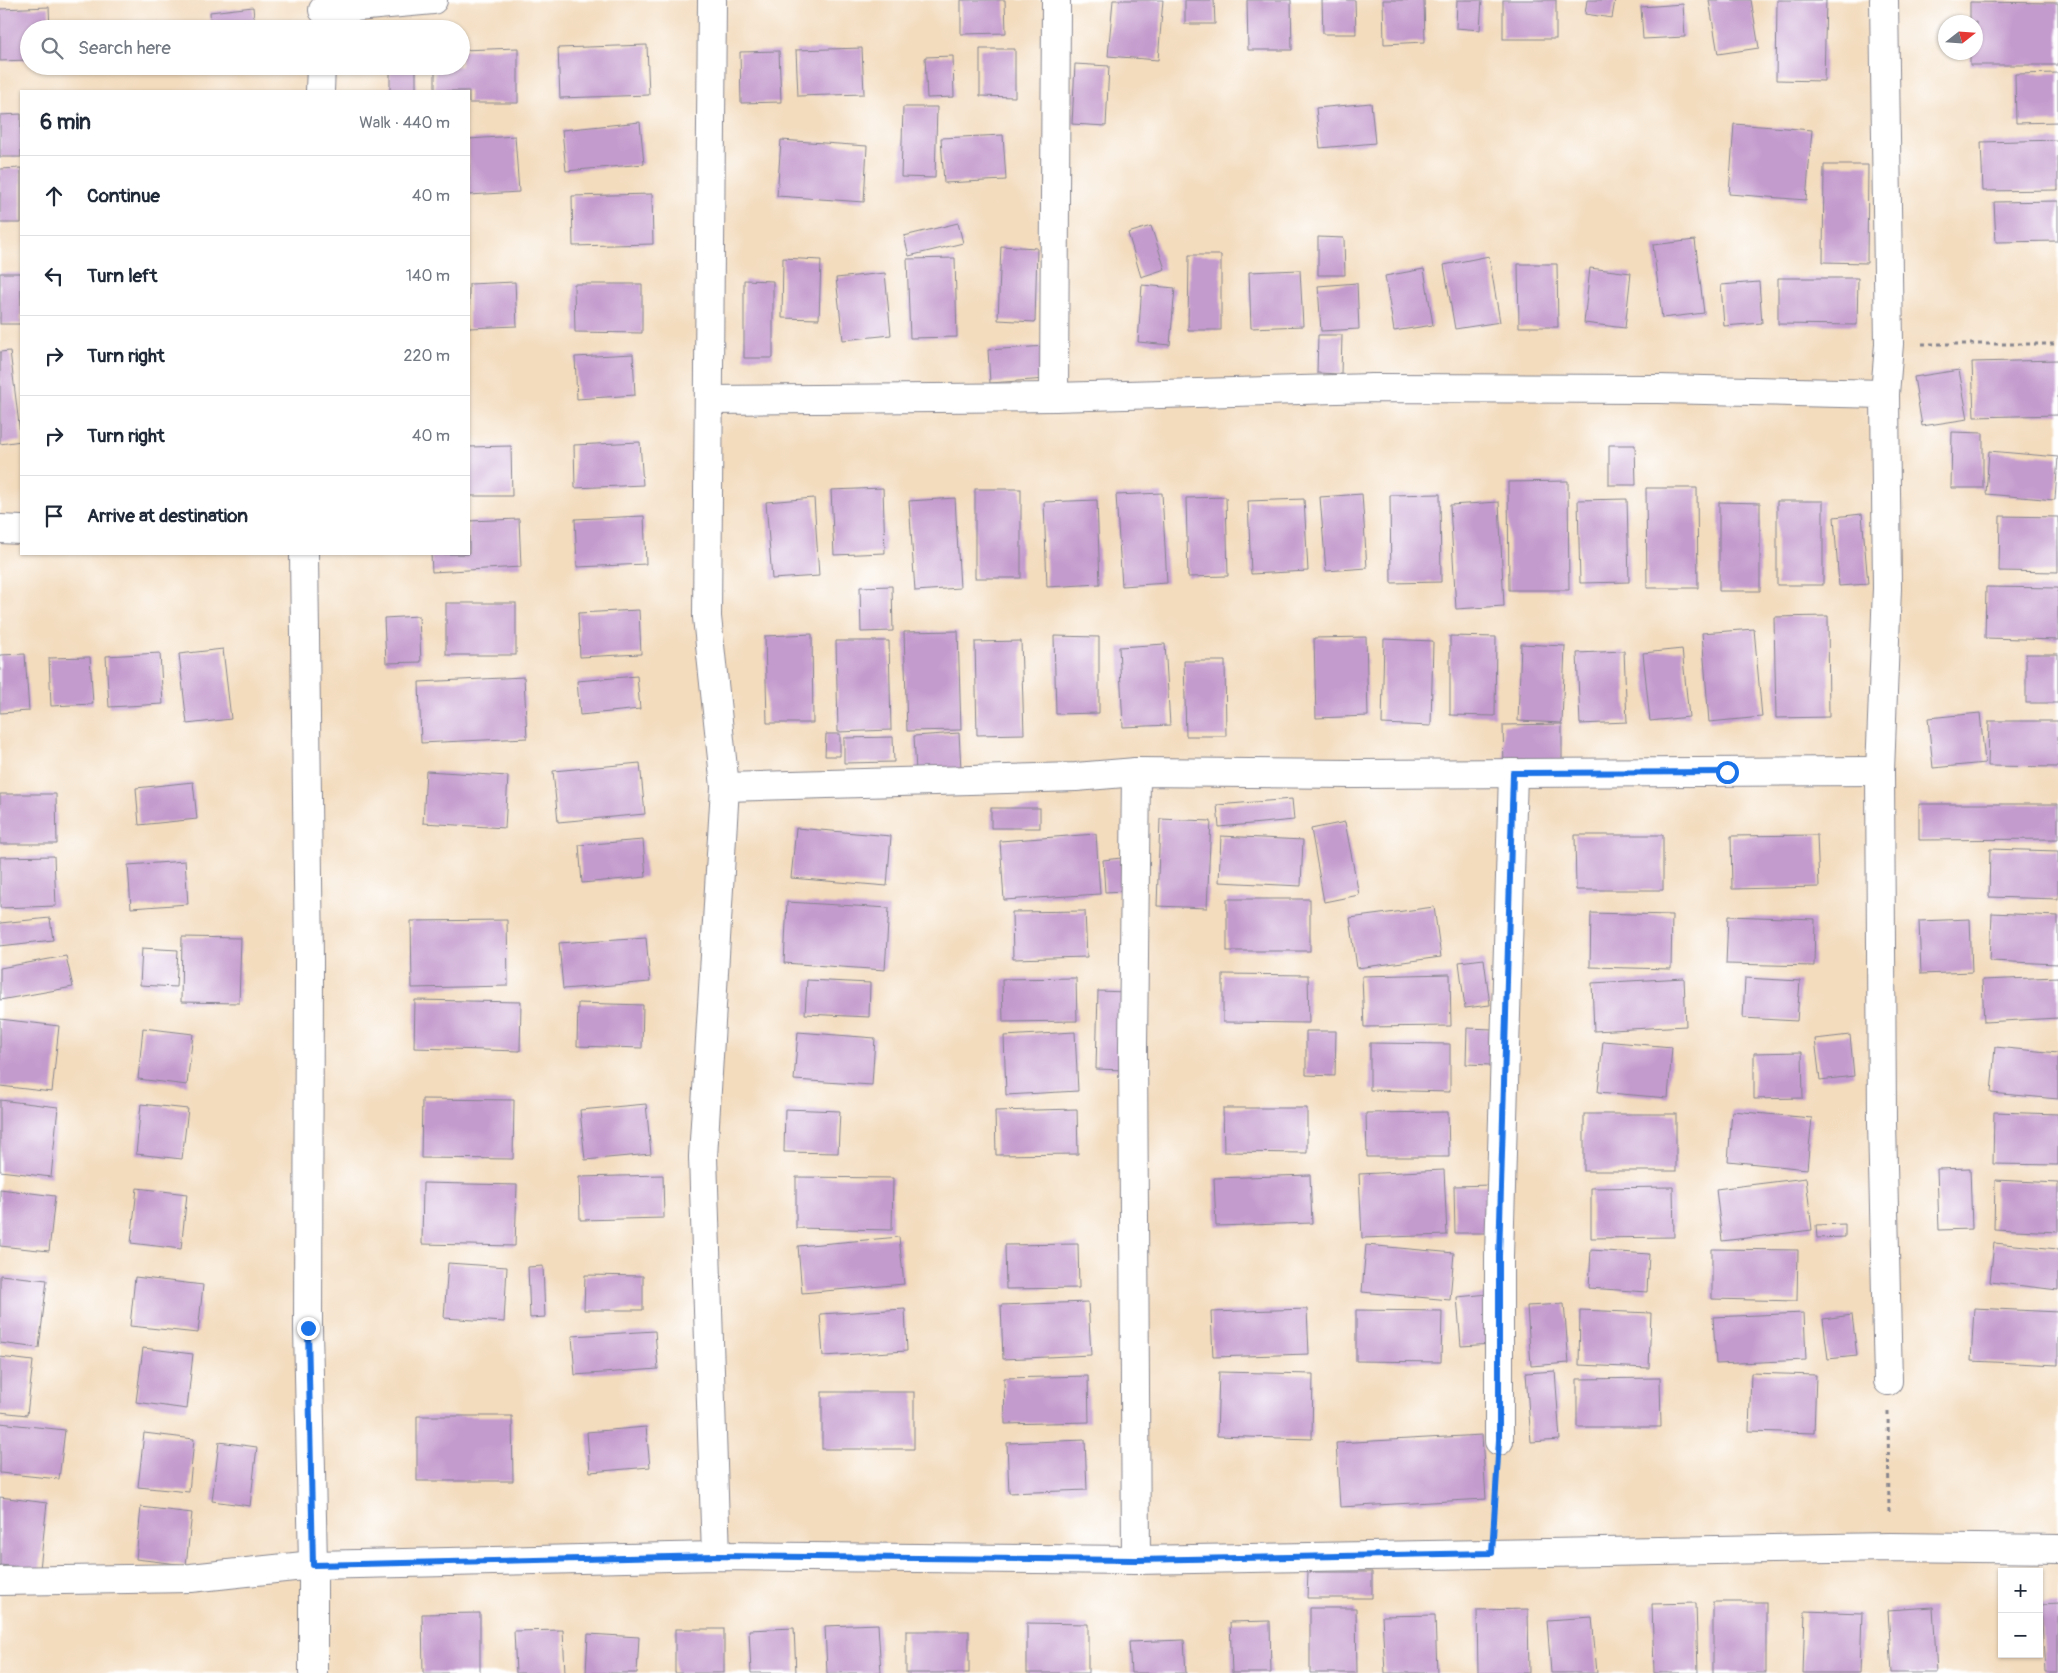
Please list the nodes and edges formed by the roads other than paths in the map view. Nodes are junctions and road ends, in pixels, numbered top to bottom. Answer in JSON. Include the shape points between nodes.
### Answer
{"nodes":[{"id":1,"x":432,"y":0,"type":"edge"},
{"id":2,"x":712,"y":0,"type":"edge"},
{"id":3,"x":1056,"y":0,"type":"edge"},
{"id":4,"x":1884,"y":0,"type":"edge"},
{"id":5,"x":323,"y":13,"type":"edge"},
{"id":6,"x":321,"y":75,"type":"edge"},
{"id":7,"x":320,"y":90,"type":"edge"},
{"id":8,"x":1885,"y":394,"type":"junction"},
{"id":9,"x":1054,"y":397,"type":"junction"},
{"id":10,"x":710,"y":400,"type":"junction"},
{"id":11,"x":0,"y":529,"type":"edge"},
{"id":12,"x":20,"y":530,"type":"edge"},
{"id":13,"x":304,"y":555,"type":"edge"},
{"id":14,"x":1880,"y":771,"type":"junction"},
{"id":15,"x":1136,"y":772,"type":"junction"},
{"id":16,"x":1513,"y":773,"type":"junction"},
{"id":17,"x":725,"y":787,"type":"junction"},
{"id":18,"x":1888,"y":1381,"type":"road end"},
{"id":19,"x":1499,"y":1440,"type":"road end"},
{"id":20,"x":2058,"y":1549,"type":"edge"},
{"id":21,"x":716,"y":1556,"type":"junction"},
{"id":22,"x":1136,"y":1560,"type":"junction"},
{"id":23,"x":313,"y":1565,"type":"junction"},
{"id":24,"x":0,"y":1581,"type":"edge"},
{"id":25,"x":313,"y":1673,"type":"edge"}],
"edges":[{"from":1,"to":5,"type":"street"},
{"from":2,"to":10,"type":"street"},
{"from":3,"to":9,"type":"street"},
{"from":4,"to":8,"type":"street","via":[[1888,344]]},
{"from":6,"to":7,"type":"street"},
{"from":8,"to":9,"type":"street","via":[[1373,388]]},
{"from":8,"to":14,"type":"street","via":[[1887,588]]},
{"from":9,"to":10,"type":"street"},
{"from":10,"to":17,"type":"street","via":[[707,617]]},
{"from":11,"to":12,"type":"street"},
{"from":13,"to":23,"type":"street","via":[[309,960],[308,1328]]},
{"from":14,"to":16,"type":"street"},
{"from":14,"to":18,"type":"street","via":[[1882,1122]]},
{"from":15,"to":16,"type":"street"},
{"from":15,"to":17,"type":"street"},
{"from":15,"to":22,"type":"street","via":[[1133,1047]]},
{"from":16,"to":19,"type":"street","via":[[1499,1256]]},
{"from":17,"to":21,"type":"street","via":[[703,1156]]},
{"from":20,"to":22,"type":"street","via":[[1890,1547]]},
{"from":21,"to":22,"type":"street"},
{"from":21,"to":23,"type":"street"},
{"from":23,"to":24,"type":"street","via":[[191,1578]]},
{"from":23,"to":25,"type":"street"}]}
